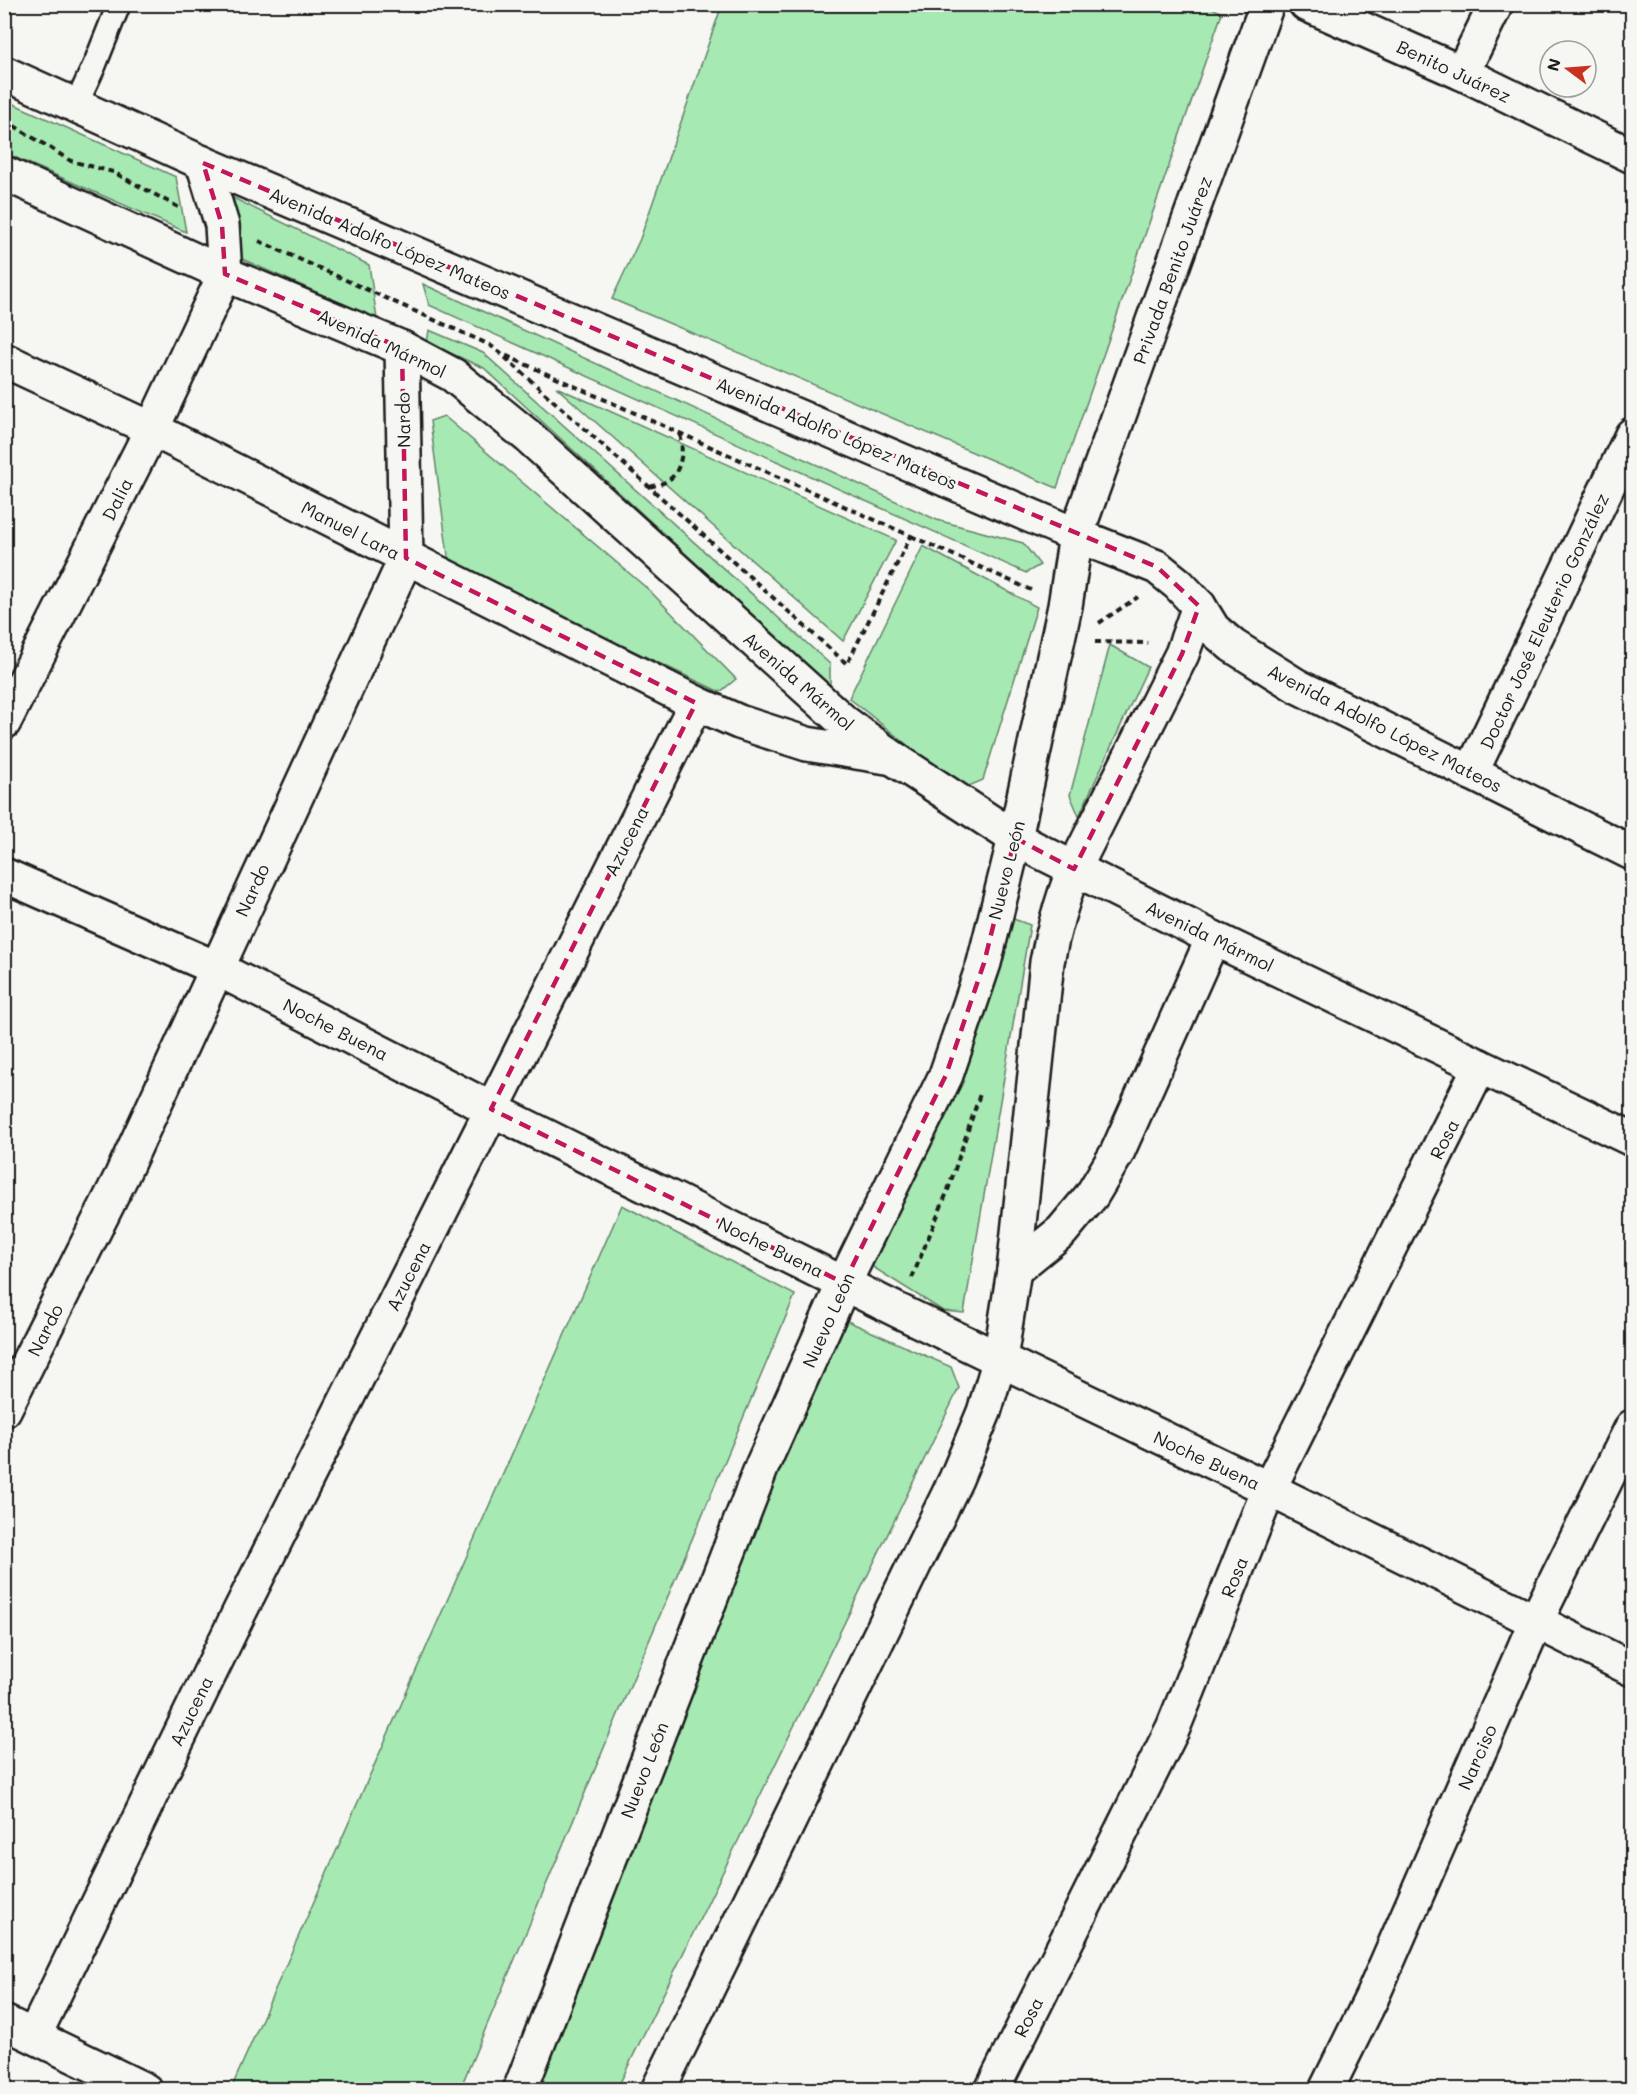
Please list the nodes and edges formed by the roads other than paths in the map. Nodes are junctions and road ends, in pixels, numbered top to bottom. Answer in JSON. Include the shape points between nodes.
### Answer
{"nodes":[{"id":1,"x":119,"y":4,"type":"edge"},
{"id":2,"x":1267,"y":4,"type":"edge"},
{"id":3,"x":1306,"y":4,"type":"edge"},
{"id":4,"x":1496,"y":4,"type":"edge"},
{"id":5,"x":4,"y":73,"type":"edge"},
{"id":6,"x":1462,"y":73,"type":"junction"},
{"id":7,"x":76,"y":105,"type":"junction"},
{"id":8,"x":1632,"y":156,"type":"edge"},
{"id":9,"x":203,"y":163,"type":"junction"},
{"id":10,"x":4,"y":173,"type":"edge"},
{"id":11,"x":225,"y":274,"type":"junction"},
{"id":12,"x":402,"y":348,"type":"junction"},
{"id":13,"x":4,"y":360,"type":"edge"},
{"id":14,"x":152,"y":429,"type":"junction"},
{"id":15,"x":1632,"y":435,"type":"edge"},
{"id":16,"x":1076,"y":535,"type":"junction"},
{"id":17,"x":406,"y":558,"type":"junction"},
{"id":18,"x":1189,"y":595,"type":"junction"},
{"id":19,"x":696,"y":703,"type":"junction"},
{"id":20,"x":4,"y":722,"type":"edge"},
{"id":21,"x":893,"y":758,"type":"junction"},
{"id":22,"x":1471,"y":773,"type":"junction"},
{"id":23,"x":1015,"y":838,"type":"junction"},
{"id":24,"x":1632,"y":853,"type":"edge"},
{"id":25,"x":1074,"y":869,"type":"junction"},
{"id":26,"x":4,"y":875,"type":"edge"},
{"id":27,"x":1213,"y":938,"type":"junction"},
{"id":28,"x":216,"y":968,"type":"junction"},
{"id":29,"x":1480,"y":1066,"type":"junction"},
{"id":30,"x":491,"y":1109,"type":"junction"},
{"id":31,"x":1632,"y":1139,"type":"edge"},
{"id":32,"x":1014,"y":1270,"type":"junction"},
{"id":33,"x":844,"y":1283,"type":"junction"},
{"id":34,"x":1000,"y":1359,"type":"junction"},
{"id":35,"x":4,"y":1410,"type":"edge"},
{"id":36,"x":1632,"y":1427,"type":"edge"},
{"id":37,"x":1269,"y":1489,"type":"junction"},
{"id":38,"x":1536,"y":1621,"type":"junction"},
{"id":39,"x":1632,"y":1669,"type":"edge"},
{"id":40,"x":4,"y":2022,"type":"edge"},
{"id":41,"x":34,"y":2036,"type":"junction"},
{"id":42,"x":146,"y":2090,"type":"edge"},
{"id":43,"x":520,"y":2090,"type":"edge"},
{"id":44,"x":658,"y":2090,"type":"edge"},
{"id":45,"x":992,"y":2090,"type":"edge"},
{"id":46,"x":1326,"y":2090,"type":"edge"}],
"edges":[{"from":1,"to":7,"type":"lane"},
{"from":2,"to":16,"type":"street","name":"Privada Benito Juárez"},
{"from":3,"to":6,"type":"street","name":"Benito Juárez"},
{"from":4,"to":6,"type":"street"},
{"from":5,"to":7,"type":"street","name":"Avenida Adolfo López Mateos"},
{"from":6,"to":8,"type":"street","name":"Benito Juárez"},
{"from":7,"to":9,"type":"street","name":"Avenida Adolfo López Mateos"},
{"from":9,"to":11,"type":"street","via":[[222,225]]},
{"from":9,"to":16,"type":"street","name":"Avenida Adolfo López Mateos"},
{"from":10,"to":11,"type":"street","name":"Avenida Mármol"},
{"from":11,"to":12,"type":"street","name":"Avenida Mármol"},
{"from":11,"to":14,"type":"street","name":"Dalia"},
{"from":12,"to":17,"type":"street","name":"Nardo"},
{"from":12,"to":21,"type":"street","name":"Avenida Mármol","via":[[453,375],[488,402],[811,693]]},
{"from":13,"to":14,"type":"street","name":"Manuel Lara"},
{"from":14,"to":17,"type":"street","name":"Manuel Lara"},
{"from":14,"to":20,"type":"street","name":"Dalia"},
{"from":15,"to":22,"type":"street","name":"Doctor José Eleuterio González"},
{"from":16,"to":18,"type":"street","name":"Avenida Adolfo López Mateos","via":[[1157,567]]},
{"from":16,"to":23,"type":"street","name":"Nuevo León","via":[[1065,606]]},
{"from":17,"to":19,"type":"street","name":"Manuel Lara"},
{"from":17,"to":28,"type":"street","name":"Nardo"},
{"from":18,"to":22,"type":"street","name":"Avenida Adolfo López Mateos","via":[[1213,629],[1266,667]]},
{"from":18,"to":25,"type":"street","via":[[1182,654]]},
{"from":19,"to":21,"type":"street","via":[[740,723],[807,744]]},
{"from":19,"to":30,"type":"street","name":"Azucena"},
{"from":21,"to":23,"type":"street","name":"Avenida Mármol"},
{"from":22,"to":24,"type":"street","name":"Avenida Adolfo López Mateos"},
{"from":23,"to":25,"type":"street","name":"Avenida Mármol"},
{"from":23,"to":33,"type":"street","name":"Nuevo León","via":[[984,963],[946,1075]]},
{"from":25,"to":27,"type":"street","name":"Avenida Mármol"},
{"from":25,"to":32,"type":"street","via":[[1058,912],[1047,962]]},
{"from":26,"to":28,"type":"street","name":"Noche Buena"},
{"from":27,"to":29,"type":"street","name":"Avenida Mármol"},
{"from":27,"to":32,"type":"street","via":[[1117,1153],[1092,1195],[1062,1231]]},
{"from":28,"to":30,"type":"street","name":"Noche Buena"},
{"from":28,"to":35,"type":"street","name":"Nardo","via":[[122,1175]]},
{"from":29,"to":31,"type":"street","name":"Avenida Mármol"},
{"from":29,"to":37,"type":"street","name":"Rosa"},
{"from":30,"to":33,"type":"street","name":"Noche Buena"},
{"from":30,"to":41,"type":"street","name":"Azucena","via":[[245,1600]]},
{"from":32,"to":34,"type":"street"},
{"from":33,"to":34,"type":"street","name":"Noche Buena"},
{"from":33,"to":43,"type":"street","name":"Nuevo León","via":[[762,1466]]},
{"from":34,"to":37,"type":"street","name":"Noche Buena"},
{"from":34,"to":44,"type":"street","via":[[984,1412],[956,1479]]},
{"from":36,"to":38,"type":"street","name":"Narciso"},
{"from":37,"to":38,"type":"street","name":"Noche Buena"},
{"from":37,"to":45,"type":"street","name":"Rosa","via":[[1173,1728]]},
{"from":38,"to":39,"type":"street","name":"Noche Buena"},
{"from":38,"to":46,"type":"street","name":"Narciso","via":[[1372,1997]]},
{"from":40,"to":41,"type":"street"},
{"from":41,"to":42,"type":"street"}]}
